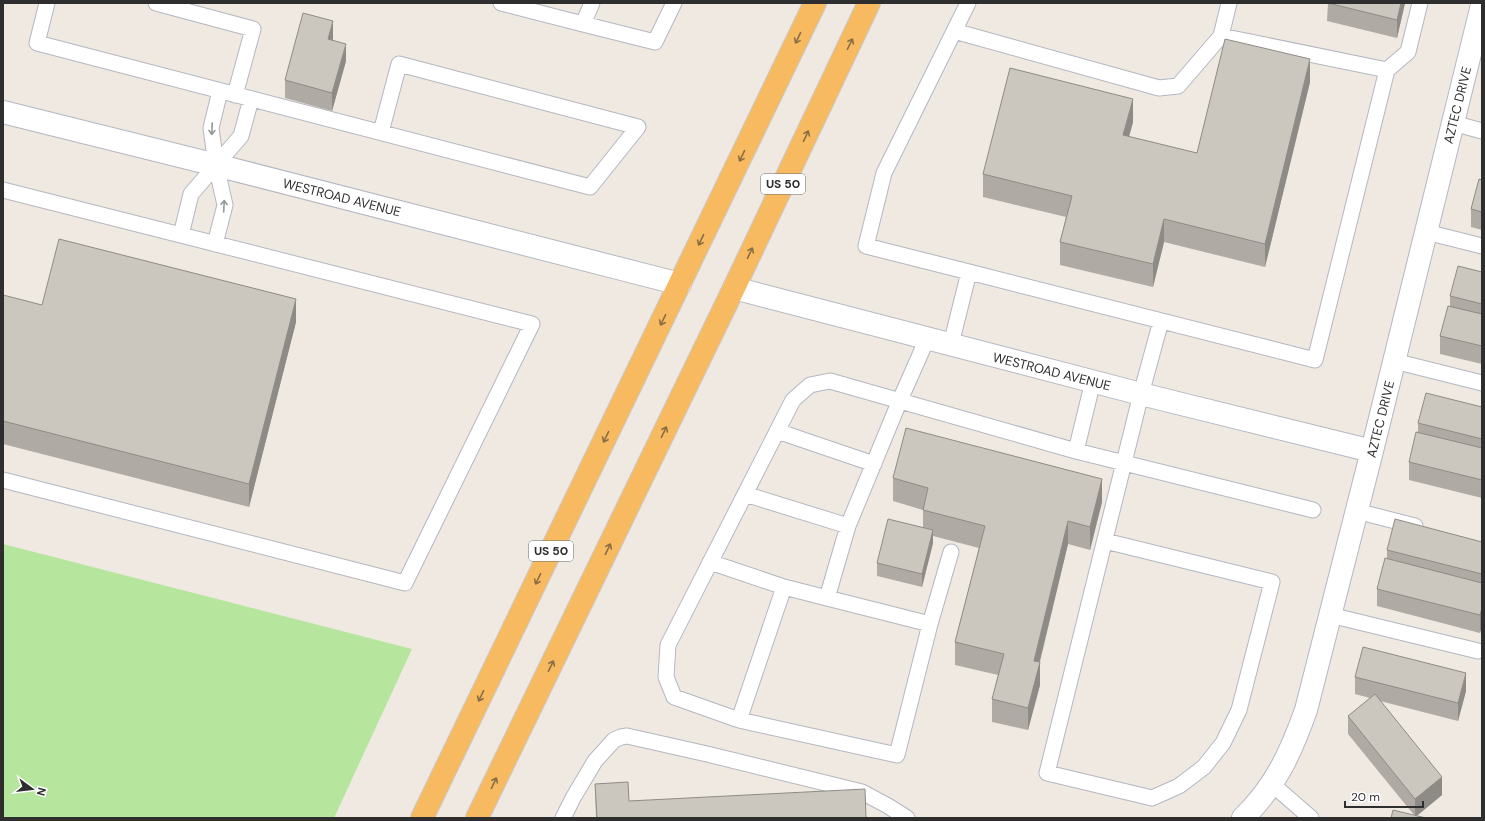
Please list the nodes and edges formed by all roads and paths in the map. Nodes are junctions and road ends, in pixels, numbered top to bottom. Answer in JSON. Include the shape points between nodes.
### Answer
{"nodes":[{"id":1,"x":47,"y":3,"type":"edge"},
{"id":2,"x":156,"y":3,"type":"edge"},
{"id":3,"x":501,"y":3,"type":"edge"},
{"id":4,"x":592,"y":3,"type":"edge"},
{"id":5,"x":674,"y":3,"type":"edge"},
{"id":6,"x":815,"y":3,"type":"edge"},
{"id":7,"x":869,"y":3,"type":"edge"},
{"id":8,"x":968,"y":3,"type":"edge"},
{"id":9,"x":1230,"y":3,"type":"edge"},
{"id":10,"x":1420,"y":3,"type":"edge"},
{"id":11,"x":1482,"y":5,"type":"edge"},
{"id":12,"x":583,"y":24,"type":"junction"},
{"id":13,"x":954,"y":31,"type":"junction"},
{"id":14,"x":1221,"y":36,"type":"junction"},
{"id":15,"x":1387,"y":70,"type":"junction"},
{"id":16,"x":220,"y":91,"type":"junction"},
{"id":17,"x":235,"y":95,"type":"junction"},
{"id":18,"x":251,"y":99,"type":"junction"},
{"id":19,"x":3,"y":112,"type":"edge"},
{"id":20,"x":1453,"y":123,"type":"junction"},
{"id":21,"x":1482,"y":131,"type":"edge"},
{"id":22,"x":380,"y":132,"type":"junction"},
{"id":23,"x":216,"y":165,"type":"junction"},
{"id":24,"x":3,"y":190,"type":"edge"},
{"id":25,"x":1426,"y":232,"type":"junction"},
{"id":26,"x":181,"y":235,"type":"junction"},
{"id":27,"x":215,"y":244,"type":"junction"},
{"id":28,"x":1482,"y":246,"type":"edge"},
{"id":29,"x":969,"y":272,"type":"junction"},
{"id":30,"x":680,"y":284,"type":"junction"},
{"id":31,"x":734,"y":288,"type":"junction"},
{"id":32,"x":1161,"y":321,"type":"junction"},
{"id":33,"x":927,"y":339,"type":"junction"},
{"id":34,"x":951,"y":344,"type":"junction"},
{"id":35,"x":1394,"y":361,"type":"junction"},
{"id":36,"x":1093,"y":381,"type":"junction"},
{"id":37,"x":1482,"y":383,"type":"edge"},
{"id":38,"x":1141,"y":394,"type":"junction"},
{"id":39,"x":900,"y":400,"type":"junction"},
{"id":40,"x":777,"y":431,"type":"junction"},
{"id":41,"x":1076,"y":451,"type":"junction"},
{"id":42,"x":1372,"y":452,"type":"junction"},
{"id":43,"x":1124,"y":463,"type":"junction"},
{"id":44,"x":874,"y":464,"type":"junction"},
{"id":45,"x":3,"y":480,"type":"edge"},
{"id":46,"x":745,"y":494,"type":"junction"},
{"id":47,"x":1313,"y":510,"type":"dead end"},
{"id":48,"x":1356,"y":512,"type":"junction"},
{"id":49,"x":848,"y":526,"type":"junction"},
{"id":50,"x":1430,"y":530,"type":"edge"},
{"id":51,"x":1105,"y":541,"type":"junction"},
{"id":52,"x":951,"y":552,"type":"dead end"},
{"id":53,"x":710,"y":562,"type":"junction"},
{"id":54,"x":784,"y":587,"type":"junction"},
{"id":55,"x":827,"y":598,"type":"junction"},
{"id":56,"x":1330,"y":615,"type":"junction"},
{"id":57,"x":930,"y":624,"type":"junction"},
{"id":58,"x":1478,"y":651,"type":"dead end"},
{"id":59,"x":739,"y":720,"type":"junction"},
{"id":60,"x":1272,"y":785,"type":"junction"},
{"id":61,"x":422,"y":818,"type":"edge"},
{"id":62,"x":477,"y":818,"type":"edge"},
{"id":63,"x":563,"y":818,"type":"edge"},
{"id":64,"x":906,"y":818,"type":"edge"},
{"id":65,"x":1243,"y":818,"type":"edge"},
{"id":66,"x":1311,"y":818,"type":"edge"}],
"edges":[{"from":1,"to":16,"type":"lane","via":[[37,44]]},
{"from":2,"to":17,"type":"lane","via":[[253,28]]},
{"from":3,"to":12,"type":"lane"},
{"from":4,"to":12,"type":"lane"},
{"from":5,"to":12,"type":"lane","via":[[656,42]]},
{"from":6,"to":30,"type":"highway","number":"US 50","one_way":true},
{"from":31,"to":7,"type":"highway","number":"US 50","one_way":true},
{"from":8,"to":13,"type":"lane"},
{"from":9,"to":14,"type":"lane"},
{"from":10,"to":15,"type":"lane","via":[[1408,52]]},
{"from":11,"to":20,"type":"street","name":"AZTEC DRIVE"},
{"from":13,"to":14,"type":"lane","via":[[1159,88],[1178,86]]},
{"from":13,"to":29,"type":"lane","via":[[884,172],[866,246]]},
{"from":14,"to":15,"type":"lane"},
{"from":15,"to":32,"type":"lane","via":[[1315,360]]},
{"from":16,"to":17,"type":"lane"},
{"from":16,"to":23,"type":"lane","one_way":true,"via":[[211,128]]},
{"from":17,"to":18,"type":"lane"},
{"from":18,"to":22,"type":"lane"},
{"from":18,"to":23,"type":"lane","via":[[241,136]]},
{"from":19,"to":23,"type":"street","name":"WESTROAD AVENUE"},
{"from":20,"to":21,"type":"lane"},
{"from":20,"to":25,"type":"street","name":"AZTEC DRIVE"},
{"from":22,"to":22,"type":"lane","via":[[399,64],[638,127],[590,187]]},
{"from":23,"to":26,"type":"lane","via":[[191,194]]},
{"from":27,"to":23,"type":"lane","one_way":true,"via":[[225,205]]},
{"from":23,"to":30,"type":"street","name":"WESTROAD AVENUE"},
{"from":24,"to":26,"type":"lane"},
{"from":25,"to":28,"type":"lane"},
{"from":25,"to":35,"type":"street","name":"AZTEC DRIVE"},
{"from":26,"to":27,"type":"lane"},
{"from":27,"to":45,"type":"lane","via":[[532,324],[405,584]]},
{"from":29,"to":32,"type":"lane"},
{"from":29,"to":34,"type":"lane"},
{"from":30,"to":61,"type":"highway","number":"US 50","one_way":true},
{"from":31,"to":33,"type":"street","name":"WESTROAD AVENUE"},
{"from":62,"to":31,"type":"highway","number":"US 50","one_way":true},
{"from":32,"to":38,"type":"lane"},
{"from":33,"to":34,"type":"street","name":"WESTROAD AVENUE"},
{"from":33,"to":39,"type":"lane"},
{"from":34,"to":36,"type":"street","name":"WESTROAD AVENUE"},
{"from":35,"to":37,"type":"lane"},
{"from":35,"to":42,"type":"street","name":"AZTEC DRIVE"},
{"from":36,"to":38,"type":"street","name":"WESTROAD AVENUE"},
{"from":36,"to":41,"type":"lane"},
{"from":38,"to":42,"type":"street","name":"WESTROAD AVENUE"},
{"from":38,"to":43,"type":"lane"},
{"from":39,"to":40,"type":"lane","via":[[830,381],[810,385],[793,400]]},
{"from":39,"to":41,"type":"lane"},
{"from":39,"to":44,"type":"lane"},
{"from":40,"to":44,"type":"lane"},
{"from":40,"to":46,"type":"lane"},
{"from":41,"to":43,"type":"lane"},
{"from":42,"to":48,"type":"street","name":"AZTEC DRIVE"},
{"from":43,"to":47,"type":"lane"},
{"from":43,"to":51,"type":"lane"},
{"from":44,"to":49,"type":"lane"},
{"from":46,"to":49,"type":"lane"},
{"from":46,"to":53,"type":"lane"},
{"from":48,"to":50,"type":"lane"},
{"from":48,"to":56,"type":"street","name":"AZTEC DRIVE"},
{"from":49,"to":55,"type":"lane"},
{"from":51,"to":51,"type":"lane","via":[[1047,773],[1152,798],[1179,786],[1199,771],[1223,743],[1239,710],[1272,582]]},
{"from":52,"to":57,"type":"lane"},
{"from":53,"to":54,"type":"lane"},
{"from":53,"to":59,"type":"lane","via":[[668,644],[666,678],[674,698]]},
{"from":54,"to":55,"type":"lane"},
{"from":54,"to":59,"type":"lane"},
{"from":55,"to":57,"type":"lane"},
{"from":56,"to":58,"type":"lane"},
{"from":56,"to":60,"type":"street","name":"AZTEC DRIVE","via":[[1306,710],[1292,748]]},
{"from":57,"to":59,"type":"lane","via":[[897,756]]},
{"from":60,"to":65,"type":"street","name":"AZTEC DRIVE"},
{"from":60,"to":66,"type":"lane"},
{"from":63,"to":64,"type":"lane","via":[[595,761],[614,740],[626,736],[862,792]]}]}
